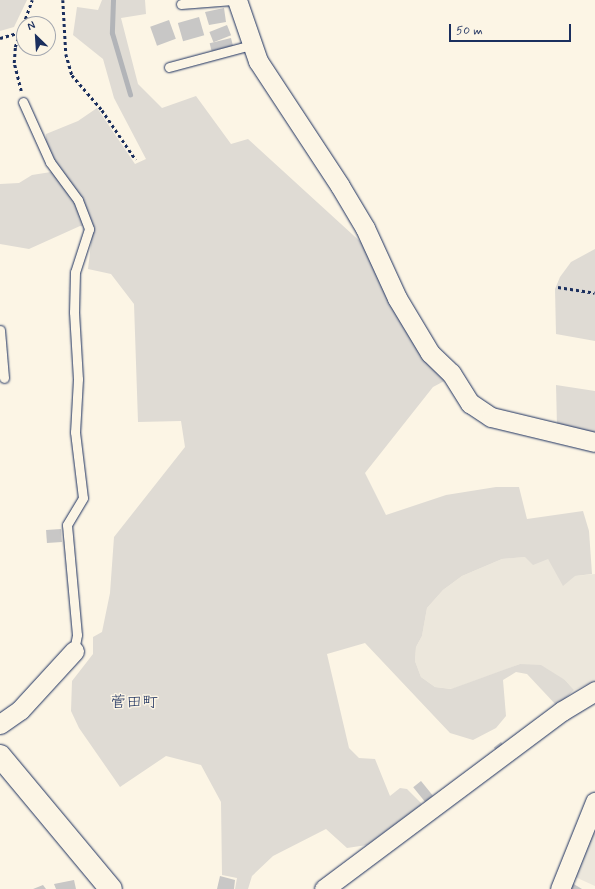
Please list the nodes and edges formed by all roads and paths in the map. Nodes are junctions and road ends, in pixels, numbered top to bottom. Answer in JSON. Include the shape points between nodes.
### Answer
{"nodes":[{"id":1,"x":32,"y":0,"type":"edge"},
{"id":2,"x":63,"y":0,"type":"edge"},
{"id":3,"x":233,"y":0,"type":"edge"},
{"id":4,"x":237,"y":0,"type":"edge"},
{"id":5,"x":181,"y":4,"type":"dead end"},
{"id":6,"x":25,"y":16,"type":"edge"},
{"id":7,"x":16,"y":34,"type":"edge"},
{"id":8,"x":0,"y":38,"type":"edge"},
{"id":9,"x":251,"y":45,"type":"junction"},
{"id":10,"x":16,"y":48,"type":"edge"},
{"id":11,"x":169,"y":68,"type":"dead end"},
{"id":12,"x":23,"y":102,"type":"joint"},
{"id":13,"x":136,"y":160,"type":"dead end"},
{"id":14,"x":558,"y":287,"type":"dead end"},
{"id":15,"x":595,"y":293,"type":"edge"},
{"id":16,"x":0,"y":330,"type":"edge"},
{"id":17,"x":4,"y":378,"type":"dead end"},
{"id":18,"x":595,"y":442,"type":"edge"},
{"id":19,"x":74,"y":651,"type":"joint"},
{"id":20,"x":595,"y":691,"type":"edge"},
{"id":21,"x":0,"y":724,"type":"edge"},
{"id":22,"x":0,"y":756,"type":"edge"},
{"id":23,"x":595,"y":802,"type":"edge"},
{"id":24,"x":111,"y":889,"type":"edge"},
{"id":25,"x":324,"y":889,"type":"edge"},
{"id":26,"x":560,"y":889,"type":"edge"}],
"edges":[{"from":1,"to":6,"type":"path"},
{"from":2,"to":13,"type":"path","via":[[66,54],[72,75],[102,110]]},
{"from":3,"to":5,"type":"lane"},
{"from":4,"to":9,"type":"street"},
{"from":7,"to":8,"type":"path"},
{"from":9,"to":11,"type":"lane"},
{"from":9,"to":18,"type":"street","via":[[280,99],[344,192],[365,228],[397,298],[430,353],[451,373],[470,403],[491,417]]},
{"from":10,"to":12,"type":"path","via":[[14,63]]},
{"from":12,"to":19,"type":"lane","via":[[50,162],[78,200],[89,229],[75,280],[78,379],[75,432],[83,498],[67,525],[77,634]]},
{"from":14,"to":15,"type":"path"},
{"from":16,"to":17,"type":"lane"},
{"from":19,"to":21,"type":"street","via":[[20,710]]},
{"from":20,"to":25,"type":"street","via":[[556,716]]},
{"from":22,"to":24,"type":"street"},
{"from":23,"to":26,"type":"street"}]}
